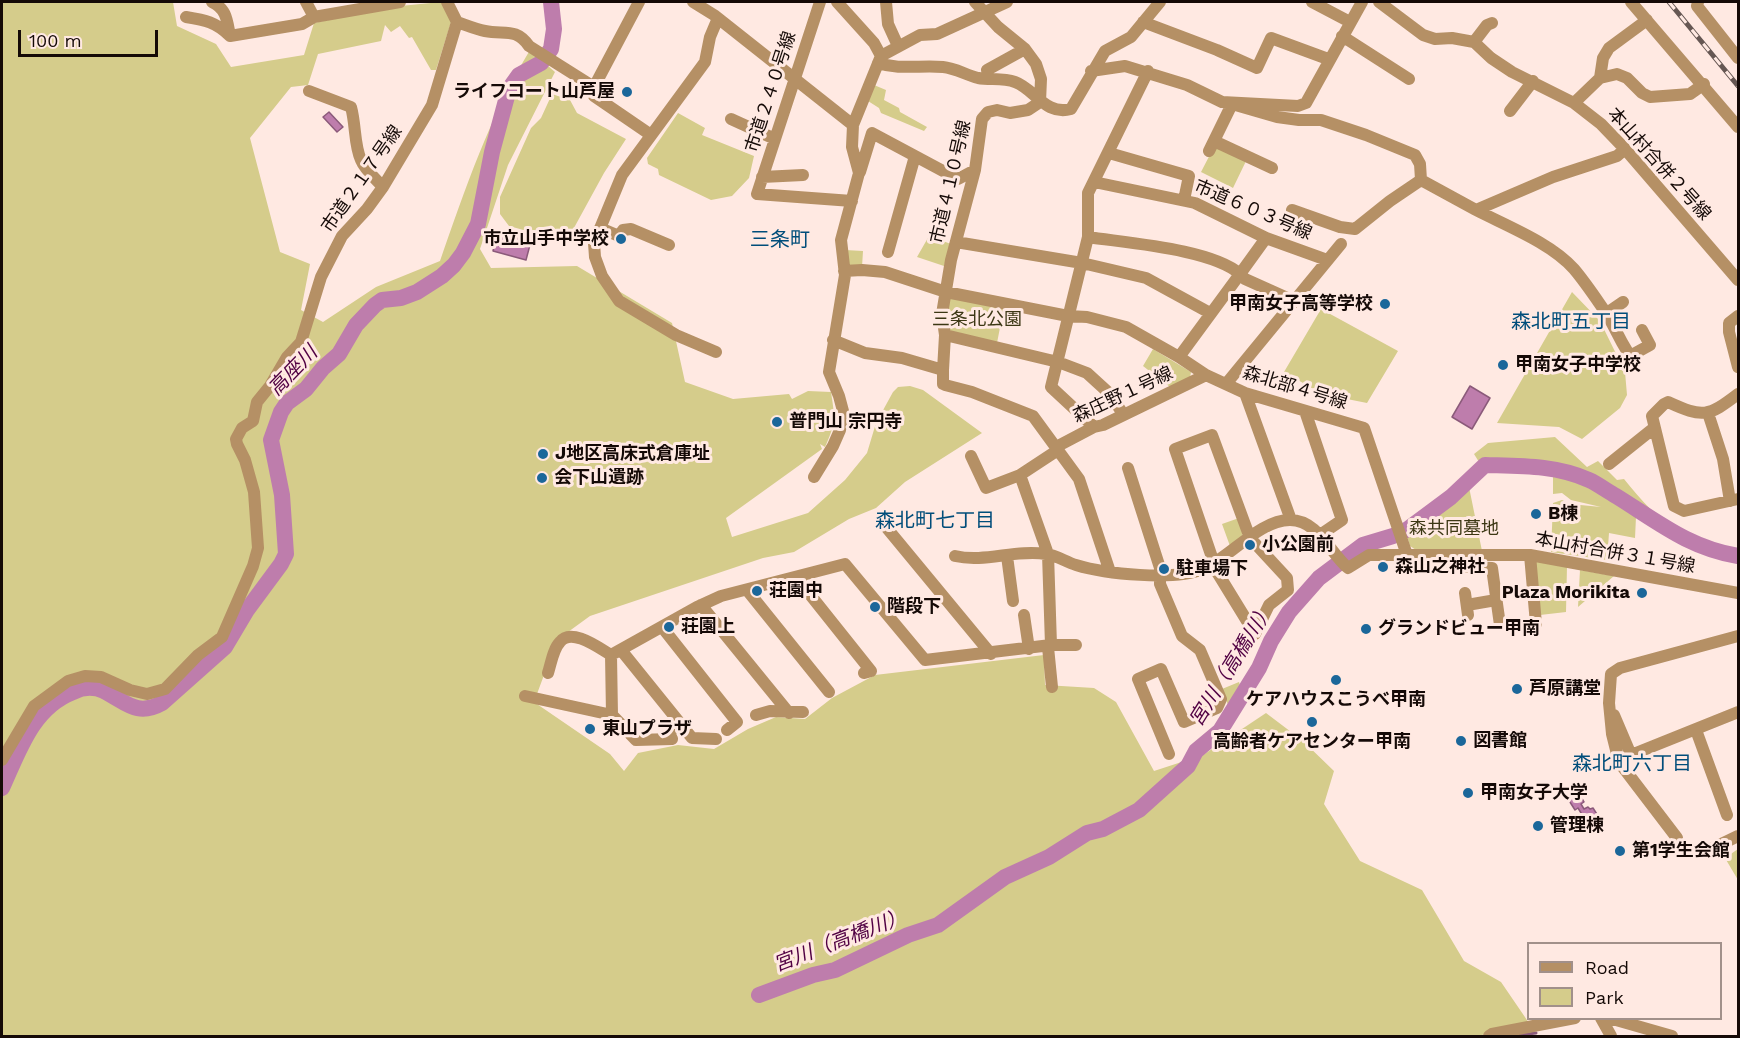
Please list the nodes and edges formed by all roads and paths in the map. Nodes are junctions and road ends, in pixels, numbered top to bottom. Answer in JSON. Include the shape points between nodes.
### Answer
{"nodes":[{"id":1,"x":212,"y":2,"type":"edge"},
{"id":2,"x":306,"y":2,"type":"edge"},
{"id":3,"x":400,"y":2,"type":"edge"},
{"id":4,"x":447,"y":2,"type":"edge"},
{"id":5,"x":639,"y":2,"type":"edge"},
{"id":6,"x":693,"y":2,"type":"edge"},
{"id":7,"x":820,"y":2,"type":"edge"},
{"id":8,"x":837,"y":2,"type":"edge"},
{"id":9,"x":886,"y":2,"type":"edge"},
{"id":10,"x":975,"y":2,"type":"edge"},
{"id":11,"x":1007,"y":2,"type":"edge"},
{"id":12,"x":1160,"y":2,"type":"edge"},
{"id":13,"x":1312,"y":2,"type":"edge"},
{"id":14,"x":1362,"y":2,"type":"edge"},
{"id":15,"x":1379,"y":2,"type":"edge"},
{"id":16,"x":1630,"y":2,"type":"edge"},
{"id":17,"x":1698,"y":2,"type":"edge"},
{"id":18,"x":374,"y":4,"type":"edge"},
{"id":19,"x":984,"y":12,"type":"junction"},
{"id":20,"x":186,"y":17,"type":"dead end"},
{"id":21,"x":314,"y":17,"type":"junction"},
{"id":22,"x":718,"y":18,"type":"junction"},
{"id":23,"x":1647,"y":20,"type":"junction"},
{"id":24,"x":457,"y":22,"type":"junction"},
{"id":25,"x":1143,"y":22,"type":"junction"},
{"id":26,"x":1350,"y":22,"type":"junction"},
{"id":27,"x":1492,"y":23,"type":"dead end"},
{"id":28,"x":227,"y":36,"type":"junction"},
{"id":29,"x":1342,"y":36,"type":"junction"},
{"id":30,"x":1474,"y":42,"type":"junction"},
{"id":31,"x":898,"y":46,"type":"junction"},
{"id":32,"x":1025,"y":49,"type":"junction"},
{"id":33,"x":1738,"y":58,"type":"edge"},
{"id":34,"x":1328,"y":59,"type":"junction"},
{"id":35,"x":879,"y":60,"type":"junction"},
{"id":36,"x":987,"y":70,"type":"dead end"},
{"id":37,"x":1091,"y":71,"type":"junction"},
{"id":38,"x":1148,"y":71,"type":"junction"},
{"id":39,"x":1600,"y":78,"type":"junction"},
{"id":40,"x":1409,"y":79,"type":"dead end"},
{"id":41,"x":794,"y":80,"type":"junction"},
{"id":42,"x":1533,"y":81,"type":"junction"},
{"id":43,"x":1704,"y":84,"type":"junction"},
{"id":44,"x":594,"y":87,"type":"junction"},
{"id":45,"x":309,"y":91,"type":"dead end"},
{"id":46,"x":1040,"y":102,"type":"junction"},
{"id":47,"x":1574,"y":103,"type":"junction"},
{"id":48,"x":1232,"y":104,"type":"junction"},
{"id":49,"x":1511,"y":112,"type":"dead end"},
{"id":50,"x":731,"y":119,"type":"dead end"},
{"id":51,"x":853,"y":125,"type":"junction"},
{"id":52,"x":1738,"y":127,"type":"edge"},
{"id":53,"x":651,"y":135,"type":"junction"},
{"id":54,"x":775,"y":139,"type":"junction"},
{"id":55,"x":1625,"y":150,"type":"junction"},
{"id":56,"x":1109,"y":153,"type":"junction"},
{"id":57,"x":915,"y":156,"type":"junction"},
{"id":58,"x":1272,"y":168,"type":"dead end"},
{"id":59,"x":975,"y":170,"type":"junction"},
{"id":60,"x":859,"y":173,"type":"junction"},
{"id":61,"x":803,"y":175,"type":"dead end"},
{"id":62,"x":762,"y":177,"type":"junction"},
{"id":63,"x":1421,"y":180,"type":"junction"},
{"id":64,"x":1094,"y":182,"type":"junction"},
{"id":65,"x":383,"y":187,"type":"junction"},
{"id":66,"x":1184,"y":200,"type":"junction"},
{"id":67,"x":852,"y":201,"type":"junction"},
{"id":68,"x":1292,"y":210,"type":"dead end"},
{"id":69,"x":1476,"y":210,"type":"junction"},
{"id":70,"x":600,"y":228,"type":"junction"},
{"id":71,"x":1088,"y":237,"type":"junction"},
{"id":72,"x":1266,"y":238,"type":"junction"},
{"id":73,"x":956,"y":242,"type":"junction"},
{"id":74,"x":1341,"y":244,"type":"dead end"},
{"id":75,"x":669,"y":245,"type":"dead end"},
{"id":76,"x":888,"y":252,"type":"dead end"},
{"id":77,"x":1327,"y":260,"type":"junction"},
{"id":78,"x":1082,"y":263,"type":"junction"},
{"id":79,"x":844,"y":271,"type":"junction"},
{"id":80,"x":1240,"y":274,"type":"junction"},
{"id":81,"x":1738,"y":280,"type":"edge"},
{"id":82,"x":946,"y":292,"type":"junction"},
{"id":83,"x":1294,"y":301,"type":"junction"},
{"id":84,"x":1623,"y":302,"type":"dead end"},
{"id":85,"x":1210,"y":313,"type":"junction"},
{"id":86,"x":1606,"y":314,"type":"junction"},
{"id":87,"x":1068,"y":316,"type":"junction"},
{"id":88,"x":1738,"y":316,"type":"edge"},
{"id":89,"x":1642,"y":330,"type":"dead end"},
{"id":90,"x":945,"y":335,"type":"junction"},
{"id":91,"x":833,"y":340,"type":"junction"},
{"id":92,"x":716,"y":352,"type":"dead end"},
{"id":93,"x":1179,"y":357,"type":"junction"},
{"id":94,"x":1058,"y":362,"type":"junction"},
{"id":95,"x":1738,"y":367,"type":"edge"},
{"id":96,"x":943,"y":370,"type":"junction"},
{"id":97,"x":1206,"y":375,"type":"junction"},
{"id":98,"x":1226,"y":384,"type":"junction"},
{"id":99,"x":1245,"y":393,"type":"junction"},
{"id":100,"x":1738,"y":394,"type":"edge"},
{"id":101,"x":1305,"y":411,"type":"junction"},
{"id":102,"x":1708,"y":413,"type":"junction"},
{"id":103,"x":1123,"y":414,"type":"junction"},
{"id":104,"x":1094,"y":428,"type":"junction"},
{"id":105,"x":1654,"y":428,"type":"junction"},
{"id":106,"x":1057,"y":448,"type":"junction"},
{"id":107,"x":971,"y":456,"type":"dead end"},
{"id":108,"x":1609,"y":464,"type":"dead end"},
{"id":109,"x":1128,"y":468,"type":"dead end"},
{"id":110,"x":817,"y":473,"type":"dead end"},
{"id":111,"x":1020,"y":475,"type":"junction"},
{"id":112,"x":1734,"y":500,"type":"edge"},
{"id":113,"x":1291,"y":520,"type":"junction"},
{"id":114,"x":886,"y":527,"type":"dead end"},
{"id":115,"x":1320,"y":535,"type":"junction"},
{"id":116,"x":1250,"y":538,"type":"junction"},
{"id":117,"x":1406,"y":551,"type":"junction"},
{"id":118,"x":1048,"y":554,"type":"junction"},
{"id":119,"x":1434,"y":555,"type":"junction"},
{"id":120,"x":1530,"y":555,"type":"junction"},
{"id":121,"x":955,"y":556,"type":"dead end"},
{"id":122,"x":1007,"y":556,"type":"junction"},
{"id":123,"x":1215,"y":562,"type":"junction"},
{"id":124,"x":1110,"y":572,"type":"junction"},
{"id":125,"x":1161,"y":575,"type":"junction"},
{"id":126,"x":796,"y":577,"type":"junction"},
{"id":127,"x":747,"y":590,"type":"junction"},
{"id":128,"x":1738,"y":593,"type":"edge"},
{"id":129,"x":1497,"y":600,"type":"junction"},
{"id":130,"x":1012,"y":601,"type":"dead end"},
{"id":131,"x":1467,"y":604,"type":"dead end"},
{"id":132,"x":701,"y":605,"type":"junction"},
{"id":133,"x":1024,"y":615,"type":"dead end"},
{"id":134,"x":1536,"y":624,"type":"dead end"},
{"id":135,"x":1500,"y":625,"type":"dead end"},
{"id":136,"x":662,"y":627,"type":"junction"},
{"id":137,"x":1738,"y":636,"type":"edge"},
{"id":138,"x":1076,"y":645,"type":"dead end"},
{"id":139,"x":1049,"y":646,"type":"junction"},
{"id":140,"x":1029,"y":649,"type":"junction"},
{"id":141,"x":616,"y":652,"type":"junction"},
{"id":142,"x":991,"y":654,"type":"junction"},
{"id":143,"x":548,"y":673,"type":"dead end"},
{"id":144,"x":864,"y":673,"type":"dead end"},
{"id":145,"x":1052,"y":687,"type":"dead end"},
{"id":146,"x":829,"y":693,"type":"dead end"},
{"id":147,"x":525,"y":696,"type":"dead end"},
{"id":148,"x":1609,"y":703,"type":"junction"},
{"id":149,"x":789,"y":712,"type":"junction"},
{"id":150,"x":803,"y":712,"type":"dead end"},
{"id":151,"x":1738,"y":712,"type":"edge"},
{"id":152,"x":612,"y":715,"type":"junction"},
{"id":153,"x":756,"y":715,"type":"dead end"},
{"id":154,"x":732,"y":726,"type":"dead end"},
{"id":155,"x":1696,"y":730,"type":"junction"},
{"id":156,"x":670,"y":732,"type":"dead end"},
{"id":157,"x":716,"y":739,"type":"dead end"},
{"id":158,"x":1169,"y":754,"type":"dead end"},
{"id":159,"x":2,"y":760,"type":"edge"},
{"id":160,"x":1727,"y":815,"type":"dead end"},
{"id":161,"x":1738,"y":836,"type":"edge"},
{"id":162,"x":1677,"y":838,"type":"dead end"},
{"id":163,"x":1707,"y":851,"type":"dead end"},
{"id":164,"x":1570,"y":1020,"type":"edge"},
{"id":165,"x":1602,"y":1020,"type":"edge"},
{"id":166,"x":1616,"y":1020,"type":"edge"},
{"id":167,"x":1541,"y":1031,"type":"edge"},
{"id":168,"x":1489,"y":1036,"type":"edge"},
{"id":169,"x":1611,"y":1036,"type":"edge"},
{"id":170,"x":1672,"y":1036,"type":"edge"}],
"edges":[{"from":1,"to":28,"type":"street","via":[[225,12]]},
{"from":2,"to":21,"type":"street"},
{"from":3,"to":18,"type":"street"},
{"from":4,"to":24,"type":"street"},
{"from":5,"to":44,"type":"street"},
{"from":6,"to":22,"type":"street"},
{"from":7,"to":41,"type":"street","name":"市道２４０号線"},
{"from":8,"to":35,"type":"street","via":[[874,43]]},
{"from":9,"to":31,"type":"street","via":[[888,24]]},
{"from":10,"to":19,"type":"street"},
{"from":11,"to":19,"type":"street"},
{"from":12,"to":25,"type":"street"},
{"from":13,"to":26,"type":"street"},
{"from":14,"to":26,"type":"street"},
{"from":15,"to":30,"type":"street","via":[[1423,35]]},
{"from":16,"to":23,"type":"street"},
{"from":17,"to":33,"type":"street","via":[[1697,6]]},
{"from":18,"to":21,"type":"street"},
{"from":19,"to":31,"type":"street","via":[[938,34],[920,35]]},
{"from":19,"to":32,"type":"street"},
{"from":20,"to":28,"type":"street","via":[[210,21]]},
{"from":21,"to":28,"type":"street","via":[[302,24]]},
{"from":22,"to":41,"type":"street"},
{"from":22,"to":53,"type":"street","via":[[705,62]]},
{"from":23,"to":39,"type":"street","via":[[1609,48]]},
{"from":23,"to":43,"type":"street"},
{"from":24,"to":44,"type":"street","via":[[486,32],[523,37],[536,51]]},
{"from":24,"to":65,"type":"street","name":"市道２１７号線","via":[[432,105]]},
{"from":25,"to":34,"type":"street","via":[[1257,68],[1271,38]]},
{"from":25,"to":37,"type":"street","via":[[1131,37],[1105,51]]},
{"from":26,"to":29,"type":"street"},
{"from":27,"to":30,"type":"street"},
{"from":29,"to":34,"type":"street"},
{"from":29,"to":40,"type":"street"},
{"from":30,"to":42,"type":"street","name":"本山村合併２号線","via":[[1512,72]]},
{"from":31,"to":35,"type":"street"},
{"from":32,"to":36,"type":"street"},
{"from":32,"to":46,"type":"street","via":[[1041,79]]},
{"from":34,"to":48,"type":"street","via":[[1306,103]]},
{"from":35,"to":46,"type":"street","via":[[890,67],[943,67],[976,78],[1015,82]]},
{"from":35,"to":51,"type":"street"},
{"from":37,"to":38,"type":"street","via":[[1125,66]]},
{"from":37,"to":46,"type":"street","via":[[1071,109],[1062,112]]},
{"from":38,"to":48,"type":"street"},
{"from":38,"to":56,"type":"street"},
{"from":39,"to":43,"type":"street","via":[[1617,74],[1650,97],[1690,94]]},
{"from":39,"to":47,"type":"street"},
{"from":41,"to":51,"type":"street"},
{"from":41,"to":54,"type":"street","name":"市道２４０号線"},
{"from":42,"to":47,"type":"street","name":"本山村合併２号線"},
{"from":42,"to":49,"type":"street"},
{"from":43,"to":52,"type":"street"},
{"from":44,"to":53,"type":"street","via":[[594,96]]},
{"from":45,"to":65,"type":"street","via":[[351,108],[362,163]]},
{"from":46,"to":59,"type":"street","name":"市道４１０号線","via":[[1028,110],[988,112],[982,119]]},
{"from":47,"to":55,"type":"street","name":"本山村合併２号線"},
{"from":48,"to":58,"type":"street","via":[[1212,146]]},
{"from":48,"to":63,"type":"street","via":[[1277,117],[1321,120],[1366,135],[1415,155]]},
{"from":50,"to":54,"type":"street"},
{"from":51,"to":60,"type":"street","via":[[852,147]]},
{"from":53,"to":70,"type":"street","via":[[622,175]]},
{"from":54,"to":62,"type":"street","name":"市道２４０号線"},
{"from":55,"to":69,"type":"street"},
{"from":55,"to":81,"type":"street","name":"本山村合併２号線"},
{"from":56,"to":64,"type":"street"},
{"from":56,"to":66,"type":"street","via":[[1189,176]]},
{"from":57,"to":59,"type":"street","via":[[958,179]]},
{"from":57,"to":60,"type":"street","via":[[872,133]]},
{"from":57,"to":76,"type":"street"},
{"from":59,"to":73,"type":"street","name":"市道４１０号線"},
{"from":60,"to":67,"type":"street"},
{"from":61,"to":62,"type":"street"},
{"from":62,"to":67,"type":"street","name":"市道２４０号線","via":[[757,194]]},
{"from":63,"to":68,"type":"street","via":[[1355,230]]},
{"from":63,"to":69,"type":"street"},
{"from":64,"to":66,"type":"street","name":"市道６０３号線"},
{"from":64,"to":71,"type":"street","via":[[1088,194]]},
{"from":65,"to":159,"type":"street","name":"市道２１７号線","via":[[342,236],[321,277],[301,342],[256,402],[253,421],[242,428],[236,439],[254,492],[258,548],[222,637],[165,689],[147,693],[130,690],[101,677],[68,681],[34,706]]},
{"from":66,"to":72,"type":"street","name":"市道６０３号線"},
{"from":67,"to":79,"type":"street","via":[[841,240]]},
{"from":69,"to":86,"type":"street","via":[[1557,254],[1574,268]]},
{"from":70,"to":75,"type":"street","via":[[619,236],[623,230],[631,229]]},
{"from":70,"to":92,"type":"street","via":[[594,243],[595,257],[619,301],[676,335]]},
{"from":71,"to":78,"type":"street"},
{"from":71,"to":80,"type":"street","via":[[1200,254]]},
{"from":72,"to":77,"type":"street","name":"市道６０３号線"},
{"from":72,"to":80,"type":"street"},
{"from":73,"to":78,"type":"street"},
{"from":73,"to":82,"type":"street","name":"市道４１０号線"},
{"from":74,"to":77,"type":"street","name":"森北部４号線"},
{"from":77,"to":83,"type":"street","name":"森北部４号線"},
{"from":78,"to":85,"type":"street","via":[[1146,278]]},
{"from":78,"to":87,"type":"street"},
{"from":79,"to":82,"type":"street","via":[[885,272]]},
{"from":79,"to":91,"type":"street"},
{"from":80,"to":83,"type":"street"},
{"from":80,"to":85,"type":"street"},
{"from":82,"to":87,"type":"street"},
{"from":82,"to":90,"type":"street","name":"市道４１０号線","via":[[942,314]]},
{"from":83,"to":98,"type":"street","name":"森北部４号線"},
{"from":84,"to":86,"type":"street"},
{"from":85,"to":93,"type":"street"},
{"from":86,"to":89,"type":"street","via":[[1632,359],[1650,345]]},
{"from":87,"to":93,"type":"street","via":[[1126,327]]},
{"from":87,"to":94,"type":"street"},
{"from":88,"to":95,"type":"street","via":[[1729,323],[1729,332]]},
{"from":90,"to":94,"type":"street"},
{"from":90,"to":96,"type":"street","name":"市道４１０号線"},
{"from":91,"to":96,"type":"street","via":[[866,353]]},
{"from":91,"to":110,"type":"street","via":[[829,372],[843,411],[840,430]]},
{"from":93,"to":97,"type":"street"},
{"from":94,"to":103,"type":"street","via":[[1087,373],[1110,394]]},
{"from":94,"to":104,"type":"street","via":[[1051,387]]},
{"from":96,"to":106,"type":"street","via":[[943,384],[1033,416]]},
{"from":97,"to":98,"type":"street"},
{"from":97,"to":103,"type":"street","name":"森庄野１号線"},
{"from":98,"to":99,"type":"street","name":"森北部４号線"},
{"from":99,"to":101,"type":"street","name":"森北部４号線"},
{"from":99,"to":113,"type":"street"},
{"from":100,"to":102,"type":"street"},
{"from":101,"to":115,"type":"street","via":[[1342,520]]},
{"from":101,"to":117,"type":"street","name":"森北部４号線","via":[[1364,428]]},
{"from":102,"to":105,"type":"street","via":[[1668,402],[1652,416]]},
{"from":102,"to":112,"type":"street"},
{"from":103,"to":104,"type":"street","name":"森庄野１号線"},
{"from":104,"to":106,"type":"street","name":"森庄野１号線"},
{"from":105,"to":108,"type":"street"},
{"from":105,"to":112,"type":"street","via":[[1674,506],[1684,511]]},
{"from":106,"to":111,"type":"street","name":"森庄野１号線"},
{"from":106,"to":124,"type":"street","via":[[1079,479]]},
{"from":107,"to":111,"type":"street","name":"森庄野１号線","via":[[987,494]]},
{"from":109,"to":125,"type":"street"},
{"from":111,"to":118,"type":"street"},
{"from":113,"to":115,"type":"street"},
{"from":113,"to":116,"type":"street","via":[[1272,523]]},
{"from":114,"to":142,"type":"street"},
{"from":115,"to":117,"type":"street","name":"本山村合併３１号線","via":[[1348,568],[1369,555]]},
{"from":116,"to":123,"type":"street"},
{"from":116,"to":123,"type":"street","via":[[1287,578],[1288,590],[1269,605],[1255,634],[1217,572]]},
{"from":116,"to":123,"type":"street","via":[[1212,435],[1175,449]]},
{"from":117,"to":119,"type":"street","name":"本山村合併３１号線"},
{"from":118,"to":122,"type":"street"},
{"from":118,"to":124,"type":"street"},
{"from":118,"to":139,"type":"street"},
{"from":119,"to":120,"type":"street","name":"本山村合併３１号線"},
{"from":119,"to":129,"type":"street","via":[[1434,565],[1492,568]]},
{"from":120,"to":128,"type":"street","name":"本山村合併３１号線"},
{"from":120,"to":134,"type":"street"},
{"from":121,"to":122,"type":"street","via":[[971,560]]},
{"from":122,"to":130,"type":"street"},
{"from":123,"to":125,"type":"street","via":[[1203,569]]},
{"from":124,"to":125,"type":"street"},
{"from":125,"to":158,"type":"street","via":[[1160,584],[1182,636],[1200,650],[1221,699],[1217,708],[1184,722],[1161,669],[1138,679]]},
{"from":126,"to":127,"type":"street"},
{"from":126,"to":142,"type":"street","via":[[845,564],[925,660]]},
{"from":126,"to":144,"type":"street","via":[[871,671]]},
{"from":127,"to":132,"type":"street"},
{"from":127,"to":146,"type":"street"},
{"from":129,"to":131,"type":"street"},
{"from":129,"to":135,"type":"street"},
{"from":132,"to":136,"type":"street"},
{"from":132,"to":149,"type":"street"},
{"from":133,"to":140,"type":"street"},
{"from":136,"to":141,"type":"street"},
{"from":136,"to":154,"type":"street"},
{"from":137,"to":148,"type":"street","via":[[1620,668],[1611,674]]},
{"from":138,"to":139,"type":"street"},
{"from":139,"to":140,"type":"street"},
{"from":139,"to":145,"type":"street"},
{"from":140,"to":142,"type":"street"},
{"from":141,"to":143,"type":"street","via":[[573,636],[564,637],[558,643]]},
{"from":141,"to":152,"type":"street"},
{"from":141,"to":157,"type":"street","via":[[692,738]]},
{"from":147,"to":152,"type":"street"},
{"from":148,"to":155,"type":"street","via":[[1631,755]]},
{"from":148,"to":162,"type":"street","via":[[1619,762]]},
{"from":149,"to":150,"type":"street"},
{"from":149,"to":153,"type":"street"},
{"from":151,"to":155,"type":"street"},
{"from":152,"to":156,"type":"street","via":[[636,740],[672,739]]},
{"from":155,"to":160,"type":"street"},
{"from":161,"to":163,"type":"street"},
{"from":164,"to":167,"type":"street"},
{"from":165,"to":169,"type":"street"},
{"from":166,"to":170,"type":"street"},
{"from":167,"to":168,"type":"street"}]}
